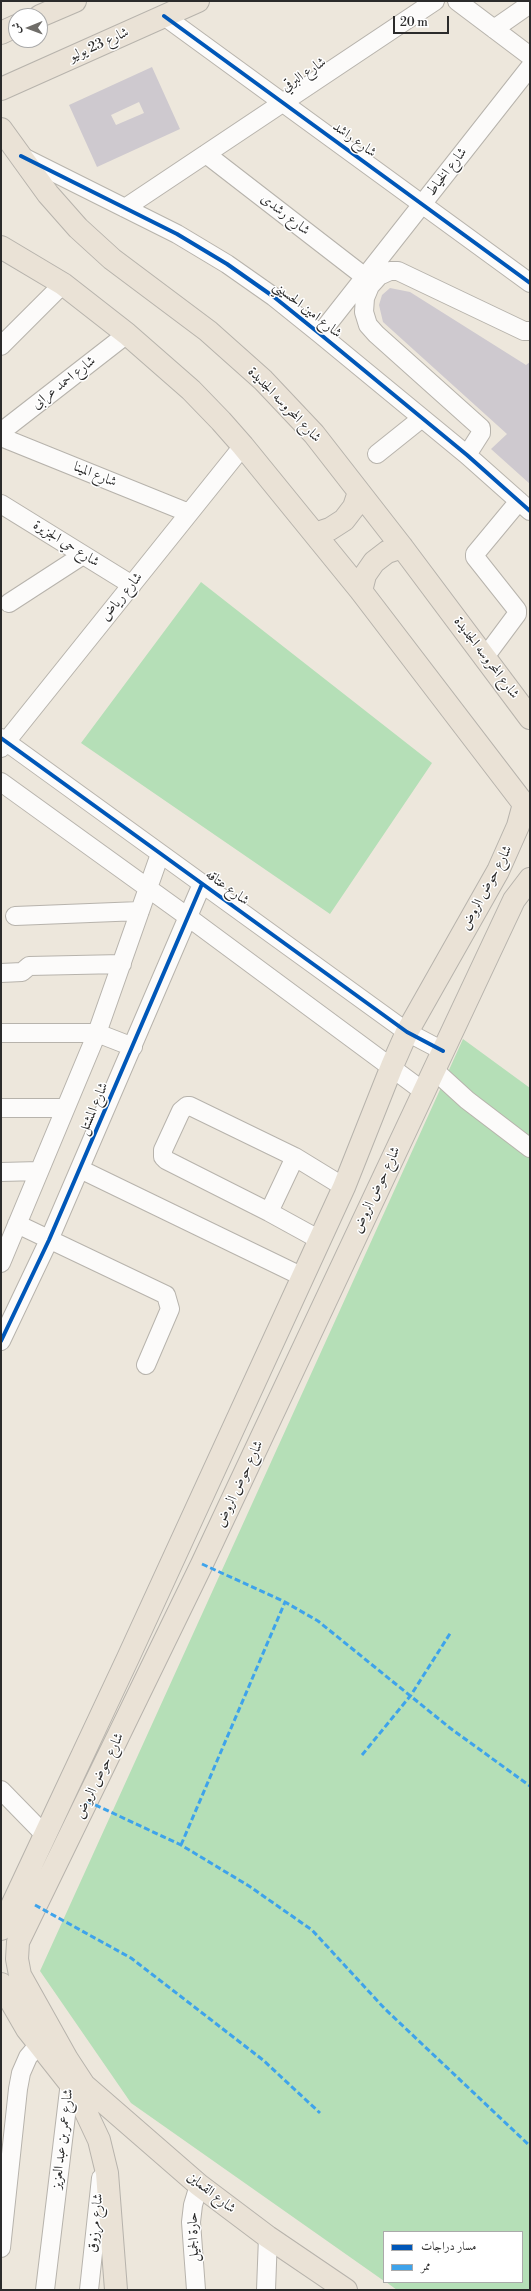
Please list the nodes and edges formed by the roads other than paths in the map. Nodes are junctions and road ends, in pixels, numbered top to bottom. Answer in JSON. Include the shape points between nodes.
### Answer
{"nodes":[{"id":1,"x":75,"y":1,"type":"edge"},
{"id":2,"x":198,"y":1,"type":"edge"},
{"id":3,"x":435,"y":1,"type":"edge"},
{"id":4,"x":457,"y":1,"type":"edge"},
{"id":5,"x":530,"y":4,"type":"edge"},
{"id":6,"x":48,"y":13,"type":"edge"},
{"id":7,"x":164,"y":16,"type":"junction"},
{"id":8,"x":494,"y":29,"type":"junction"},
{"id":9,"x":530,"y":56,"type":"edge"},
{"id":10,"x":530,"y":67,"type":"edge"},
{"id":11,"x":1,"y":89,"type":"edge"},
{"id":12,"x":284,"y":102,"type":"junction"},
{"id":13,"x":1,"y":129,"type":"edge"},
{"id":14,"x":206,"y":154,"type":"junction"},
{"id":15,"x":21,"y":156,"type":"junction"},
{"id":16,"x":422,"y":204,"type":"junction"},
{"id":17,"x":125,"y":208,"type":"junction"},
{"id":18,"x":1,"y":247,"type":"edge"},
{"id":19,"x":365,"y":277,"type":"junction"},
{"id":20,"x":530,"y":283,"type":"edge"},
{"id":21,"x":62,"y":284,"type":"junction"},
{"id":22,"x":530,"y":331,"type":"edge"},
{"id":23,"x":127,"y":334,"type":"junction"},
{"id":24,"x":320,"y":334,"type":"junction"},
{"id":25,"x":1,"y":346,"type":"edge"},
{"id":26,"x":422,"y":418,"type":"junction"},
{"id":27,"x":1,"y":432,"type":"edge"},
{"id":28,"x":1,"y":437,"type":"edge"},
{"id":29,"x":243,"y":446,"type":"junction"},
{"id":30,"x":377,"y":454,"type":"dead end"},
{"id":31,"x":467,"y":455,"type":"junction"},
{"id":32,"x":359,"y":492,"type":"junction"},
{"id":33,"x":1,"y":504,"type":"edge"},
{"id":34,"x":525,"y":506,"type":"edge"},
{"id":35,"x":189,"y":513,"type":"junction"},
{"id":36,"x":315,"y":534,"type":"junction"},
{"id":37,"x":402,"y":547,"type":"junction"},
{"id":38,"x":83,"y":554,"type":"junction"},
{"id":39,"x":132,"y":585,"type":"junction"},
{"id":40,"x":360,"y":591,"type":"junction"},
{"id":41,"x":9,"y":603,"type":"dead end"},
{"id":42,"x":485,"y":657,"type":"junction"},
{"id":43,"x":530,"y":718,"type":"edge"},
{"id":44,"x":3,"y":742,"type":"edge"},
{"id":45,"x":1,"y":782,"type":"edge"},
{"id":46,"x":527,"y":808,"type":"edge"},
{"id":47,"x":160,"y":854,"type":"junction"},
{"id":48,"x":530,"y":880,"type":"edge"},
{"id":49,"x":202,"y":884,"type":"junction"},
{"id":50,"x":148,"y":888,"type":"junction"},
{"id":51,"x":140,"y":911,"type":"junction"},
{"id":52,"x":15,"y":916,"type":"dead end"},
{"id":53,"x":188,"y":917,"type":"junction"},
{"id":54,"x":122,"y":964,"type":"junction"},
{"id":55,"x":1,"y":974,"type":"edge"},
{"id":56,"x":407,"y":1032,"type":"junction"},
{"id":57,"x":1,"y":1033,"type":"edge"},
{"id":58,"x":97,"y":1033,"type":"junction"},
{"id":59,"x":133,"y":1047,"type":"junction"},
{"id":60,"x":438,"y":1060,"type":"junction"},
{"id":61,"x":392,"y":1066,"type":"junction"},
{"id":62,"x":423,"y":1091,"type":"junction"},
{"id":63,"x":1,"y":1108,"type":"edge"},
{"id":64,"x":66,"y":1108,"type":"junction"},
{"id":65,"x":530,"y":1148,"type":"edge"},
{"id":66,"x":295,"y":1157,"type":"junction"},
{"id":67,"x":80,"y":1169,"type":"junction"},
{"id":68,"x":39,"y":1171,"type":"junction"},
{"id":69,"x":1,"y":1172,"type":"edge"},
{"id":70,"x":344,"y":1187,"type":"junction"},
{"id":71,"x":269,"y":1212,"type":"junction"},
{"id":72,"x":17,"y":1224,"type":"junction"},
{"id":73,"x":49,"y":1240,"type":"junction"},
{"id":74,"x":320,"y":1240,"type":"junction"},
{"id":75,"x":1,"y":1263,"type":"edge"},
{"id":76,"x":303,"y":1277,"type":"junction"},
{"id":77,"x":1,"y":1341,"type":"edge"},
{"id":78,"x":146,"y":1364,"type":"dead end"},
{"id":79,"x":128,"y":1658,"type":"junction"},
{"id":80,"x":152,"y":1669,"type":"junction"},
{"id":81,"x":86,"y":1749,"type":"junction"},
{"id":82,"x":107,"y":1762,"type":"junction"},
{"id":83,"x":1,"y":1790,"type":"edge"},
{"id":84,"x":45,"y":1835,"type":"junction"},
{"id":85,"x":1,"y":1928,"type":"edge"},
{"id":86,"x":3,"y":1994,"type":"edge"},
{"id":87,"x":39,"y":2044,"type":"junction"},
{"id":88,"x":77,"y":2084,"type":"junction"},
{"id":89,"x":103,"y":2156,"type":"junction"},
{"id":90,"x":199,"y":2185,"type":"junction"},
{"id":91,"x":268,"y":2237,"type":"junction"},
{"id":92,"x":1,"y":2248,"type":"edge"},
{"id":93,"x":337,"y":2287,"type":"edge"},
{"id":94,"x":45,"y":2290,"type":"edge"},
{"id":95,"x":89,"y":2290,"type":"edge"},
{"id":96,"x":116,"y":2290,"type":"edge"},
{"id":97,"x":196,"y":2290,"type":"edge"},
{"id":98,"x":266,"y":2290,"type":"edge"}],
"edges":[{"from":1,"to":6,"type":"main road"},
{"from":2,"to":7,"type":"main road","name":"شارع 23 يوليو"},
{"from":3,"to":12,"type":"street","name":"شارع البرقي"},
{"from":4,"to":8,"type":"street"},
{"from":5,"to":8,"type":"street"},
{"from":7,"to":11,"type":"main road","name":"شارع 23 يوليو"},
{"from":7,"to":12,"type":"street","name":"شارع راشد"},
{"from":8,"to":9,"type":"street"},
{"from":10,"to":16,"type":"street","name":"شارع الخياط"},
{"from":12,"to":14,"type":"street","name":"شارع البرقي"},
{"from":12,"to":16,"type":"street","name":"شارع راشد"},
{"from":13,"to":15,"type":"main road","name":"شارع المحروسه الجديدة"},
{"from":14,"to":17,"type":"street","name":"شارع البرقي"},
{"from":14,"to":19,"type":"street","name":"شارع رشدى"},
{"from":15,"to":17,"type":"street","name":"شارع امين الحسيني"},
{"from":15,"to":32,"type":"main road","name":"شارع المحروسه الجديدة","via":[[48,194],[112,259],[208,331],[263,380],[314,434]]},
{"from":16,"to":19,"type":"street","name":"شارع الخياط"},
{"from":16,"to":20,"type":"street","name":"شارع راشد"},
{"from":17,"to":24,"type":"street","name":"شارع امين الحسيني","via":[[177,234],[226,264]]},
{"from":18,"to":21,"type":"main road"},
{"from":19,"to":24,"type":"street","name":"شارع الخياط"},
{"from":21,"to":23,"type":"main road"},
{"from":21,"to":25,"type":"street"},
{"from":22,"to":31,"type":"street","via":[[524,331],[398,271],[390,270],[379,276],[370,286],[365,298],[364,312],[368,325],[481,428],[481,434]]},
{"from":23,"to":27,"type":"street","name":"شارع احمد عرابى"},
{"from":23,"to":29,"type":"main road","via":[[191,390]]},
{"from":24,"to":26,"type":"street","name":"شارع امين الحسيني"},
{"from":26,"to":30,"type":"street"},
{"from":26,"to":31,"type":"street","name":"شارع امين الحسيني"},
{"from":28,"to":35,"type":"street","name":"شارع المينا"},
{"from":29,"to":35,"type":"street","name":"شارع رياض"},
{"from":29,"to":36,"type":"main road"},
{"from":31,"to":34,"type":"street","name":"شارع امين الحسيني"},
{"from":32,"to":36,"type":"main road","via":[[354,507],[344,520],[330,529]]},
{"from":32,"to":37,"type":"main road","name":"شارع المحروسه الجديدة"},
{"from":33,"to":38,"type":"street","name":"شارع حي الجزيرة"},
{"from":34,"to":42,"type":"street","via":[[475,554],[517,610],[517,614]]},
{"from":35,"to":39,"type":"street","name":"شارع رياض"},
{"from":36,"to":40,"type":"main road"},
{"from":37,"to":40,"type":"main road","via":[[387,552],[374,562],[365,575]]},
{"from":37,"to":42,"type":"main road","name":"شارع المحروسه الجديدة"},
{"from":38,"to":39,"type":"street","name":"شارع حي الجزيرة"},
{"from":38,"to":41,"type":"street"},
{"from":39,"to":44,"type":"street","name":"شارع رياض"},
{"from":40,"to":46,"type":"main road"},
{"from":42,"to":43,"type":"main road","name":"شارع المحروسه الجديدة"},
{"from":44,"to":47,"type":"street","name":"شارع عتاقه"},
{"from":45,"to":50,"type":"street"},
{"from":46,"to":56,"type":"main road","name":"شارع حوض الروض","via":[[498,871]]},
{"from":47,"to":49,"type":"street","name":"شارع عتاقه"},
{"from":47,"to":50,"type":"street","name":"شارع المشتل"},
{"from":48,"to":60,"type":"main road","name":"شارع حوض الروض","via":[[514,900]]},
{"from":49,"to":53,"type":"street","name":"شارع المشتل"},
{"from":49,"to":56,"type":"street","name":"شارع عتاقه"},
{"from":50,"to":51,"type":"street","name":"شارع المشتل"},
{"from":50,"to":53,"type":"street"},
{"from":51,"to":52,"type":"street"},
{"from":51,"to":54,"type":"street","name":"شارع المشتل"},
{"from":53,"to":59,"type":"street","name":"شارع المشتل"},
{"from":53,"to":61,"type":"street"},
{"from":54,"to":55,"type":"street","via":[[29,966],[22,972]]},
{"from":54,"to":58,"type":"street","name":"شارع المشتل"},
{"from":56,"to":60,"type":"street","name":"شارع عتاقه"},
{"from":56,"to":61,"type":"main road","name":"شارع حوض الروض"},
{"from":57,"to":58,"type":"street"},
{"from":58,"to":59,"type":"street"},
{"from":58,"to":64,"type":"street","name":"شارع المشتل"},
{"from":59,"to":67,"type":"street","name":"شارع المشتل"},
{"from":60,"to":62,"type":"main road","name":"شارع حوض الروض"},
{"from":60,"to":65,"type":"street","name":"شارع عتاقه","via":[[466,1100]]},
{"from":61,"to":62,"type":"street"},
{"from":61,"to":70,"type":"main road","name":"شارع حوض الروض"},
{"from":62,"to":80,"type":"main road","name":"شارع حوض الروض"},
{"from":63,"to":64,"type":"street"},
{"from":64,"to":68,"type":"street","name":"شارع المشتل"},
{"from":66,"to":70,"type":"street"},
{"from":66,"to":71,"type":"street"},
{"from":66,"to":71,"type":"street","via":[[194,1108],[187,1106],[181,1111],[163,1150],[163,1157]]},
{"from":67,"to":73,"type":"street","name":"شارع المشتل"},
{"from":67,"to":76,"type":"street"},
{"from":68,"to":69,"type":"street"},
{"from":68,"to":72,"type":"street","name":"شارع المشتل"},
{"from":70,"to":74,"type":"main road","name":"شارع حوض الروض"},
{"from":71,"to":74,"type":"street"},
{"from":72,"to":73,"type":"street"},
{"from":72,"to":75,"type":"street","name":"شارع المشتل"},
{"from":73,"to":77,"type":"street","name":"شارع المشتل"},
{"from":73,"to":78,"type":"street","via":[[166,1295],[170,1309]]},
{"from":74,"to":76,"type":"main road","name":"شارع حوض الروض"},
{"from":76,"to":79,"type":"main road","name":"شارع حوض الروض"},
{"from":79,"to":80,"type":"main road"},
{"from":79,"to":81,"type":"main road","name":"شارع حوض الروض"},
{"from":80,"to":82,"type":"main road","name":"شارع حوض الروض"},
{"from":81,"to":82,"type":"main road"},
{"from":81,"to":84,"type":"main road","name":"شارع حوض الروض"},
{"from":82,"to":88,"type":"main road","name":"شارع حوض الروض","via":[[24,1927],[18,1942],[16,1959],[20,1975],[67,2059]]},
{"from":83,"to":84,"type":"street"},
{"from":84,"to":85,"type":"main road","name":"شارع حوض الروض"},
{"from":86,"to":87,"type":"main road"},
{"from":87,"to":88,"type":"main road"},
{"from":87,"to":92,"type":"street","via":[[28,2057],[20,2078]]},
{"from":88,"to":89,"type":"main road","name":"شارع عمر بن عبد العزيز"},
{"from":88,"to":90,"type":"main road","name":"شارع القماين"},
{"from":88,"to":94,"type":"street","name":"شارع عمر بن عبد العزيز"},
{"from":89,"to":95,"type":"street","name":"شارع مرزوق"},
{"from":89,"to":96,"type":"main road","name":"شارع عمر بن عبد العزيز","via":[[107,2173]]},
{"from":90,"to":91,"type":"main road","name":"شارع القماين"},
{"from":90,"to":97,"type":"street","name":"حارة الجميل","via":[[191,2222]]},
{"from":91,"to":93,"type":"main road","name":"شارع القماين"},
{"from":91,"to":98,"type":"street"}]}
